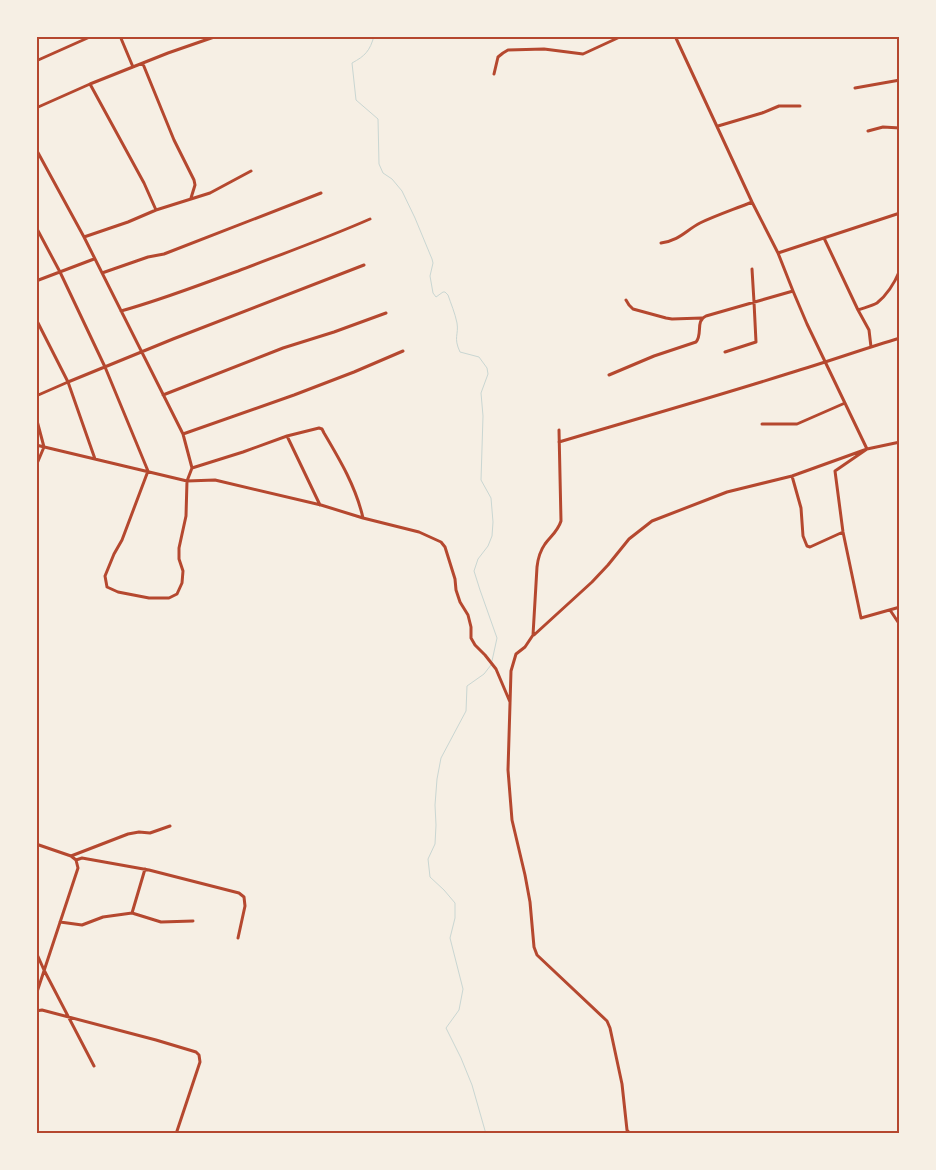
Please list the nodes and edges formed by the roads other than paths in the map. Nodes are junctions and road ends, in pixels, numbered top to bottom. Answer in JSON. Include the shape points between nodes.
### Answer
{"nodes":[{"id":1,"x":92,"y":36,"type":"edge"},
{"id":2,"x":120,"y":36,"type":"edge"},
{"id":3,"x":217,"y":36,"type":"edge"},
{"id":4,"x":622,"y":36,"type":"edge"},
{"id":5,"x":675,"y":36,"type":"edge"},
{"id":6,"x":36,"y":61,"type":"edge"},
{"id":7,"x":143,"y":64,"type":"junction"},
{"id":8,"x":133,"y":67,"type":"junction"},
{"id":9,"x":494,"y":74,"type":"dead end"},
{"id":10,"x":900,"y":80,"type":"edge"},
{"id":11,"x":90,"y":84,"type":"junction"},
{"id":12,"x":855,"y":88,"type":"dead end"},
{"id":13,"x":800,"y":106,"type":"dead end"},
{"id":14,"x":36,"y":108,"type":"edge"},
{"id":15,"x":718,"y":126,"type":"junction"},
{"id":16,"x":900,"y":128,"type":"edge"},
{"id":17,"x":868,"y":131,"type":"dead end"},
{"id":18,"x":37,"y":150,"type":"edge"},
{"id":19,"x":251,"y":171,"type":"dead end"},
{"id":20,"x":321,"y":193,"type":"dead end"},
{"id":21,"x":190,"y":198,"type":"junction"},
{"id":22,"x":752,"y":202,"type":"junction"},
{"id":23,"x":156,"y":210,"type":"junction"},
{"id":24,"x":900,"y":213,"type":"edge"},
{"id":25,"x":370,"y":219,"type":"dead end"},
{"id":26,"x":36,"y":227,"type":"edge"},
{"id":27,"x":84,"y":237,"type":"junction"},
{"id":28,"x":824,"y":238,"type":"junction"},
{"id":29,"x":662,"y":243,"type":"dead end"},
{"id":30,"x":778,"y":253,"type":"junction"},
{"id":31,"x":94,"y":260,"type":"junction"},
{"id":32,"x":364,"y":265,"type":"dead end"},
{"id":33,"x":752,"y":269,"type":"dead end"},
{"id":34,"x":900,"y":270,"type":"edge"},
{"id":35,"x":60,"y":272,"type":"junction"},
{"id":36,"x":102,"y":273,"type":"junction"},
{"id":37,"x":36,"y":281,"type":"edge"},
{"id":38,"x":793,"y":290,"type":"junction"},
{"id":39,"x":626,"y":300,"type":"dead end"},
{"id":40,"x":754,"y":302,"type":"junction"},
{"id":41,"x":858,"y":310,"type":"junction"},
{"id":42,"x":121,"y":312,"type":"junction"},
{"id":43,"x":386,"y":313,"type":"dead end"},
{"id":44,"x":702,"y":318,"type":"junction"},
{"id":45,"x":36,"y":319,"type":"edge"},
{"id":46,"x":900,"y":338,"type":"edge"},
{"id":47,"x":871,"y":347,"type":"junction"},
{"id":48,"x":403,"y":351,"type":"dead end"},
{"id":49,"x":142,"y":352,"type":"junction"},
{"id":50,"x":725,"y":352,"type":"dead end"},
{"id":51,"x":826,"y":362,"type":"junction"},
{"id":52,"x":105,"y":367,"type":"junction"},
{"id":53,"x":609,"y":375,"type":"dead end"},
{"id":54,"x":68,"y":382,"type":"junction"},
{"id":55,"x":163,"y":395,"type":"junction"},
{"id":56,"x":36,"y":396,"type":"edge"},
{"id":57,"x":845,"y":403,"type":"junction"},
{"id":58,"x":36,"y":417,"type":"edge"},
{"id":59,"x":762,"y":424,"type":"dead end"},
{"id":60,"x":559,"y":430,"type":"dead end"},
{"id":61,"x":183,"y":434,"type":"junction"},
{"id":62,"x":287,"y":436,"type":"junction"},
{"id":63,"x":559,"y":442,"type":"junction"},
{"id":64,"x":900,"y":442,"type":"edge"},
{"id":65,"x":36,"y":445,"type":"edge"},
{"id":66,"x":44,"y":446,"type":"junction"},
{"id":67,"x":867,"y":449,"type":"junction"},
{"id":68,"x":94,"y":459,"type":"junction"},
{"id":69,"x":36,"y":466,"type":"edge"},
{"id":70,"x":192,"y":468,"type":"junction"},
{"id":71,"x":148,"y":471,"type":"junction"},
{"id":72,"x":792,"y":476,"type":"junction"},
{"id":73,"x":187,"y":480,"type":"junction"},
{"id":74,"x":321,"y":505,"type":"junction"},
{"id":75,"x":363,"y":518,"type":"junction"},
{"id":76,"x":843,"y":532,"type":"junction"},
{"id":77,"x":900,"y":607,"type":"edge"},
{"id":78,"x":890,"y":610,"type":"junction"},
{"id":79,"x":900,"y":625,"type":"edge"},
{"id":80,"x":533,"y":635,"type":"junction"},
{"id":81,"x":511,"y":703,"type":"junction"},
{"id":82,"x":170,"y":826,"type":"dead end"},
{"id":83,"x":36,"y":844,"type":"edge"},
{"id":84,"x":71,"y":856,"type":"junction"},
{"id":85,"x":76,"y":860,"type":"junction"},
{"id":86,"x":145,"y":869,"type":"junction"},
{"id":87,"x":132,"y":913,"type":"junction"},
{"id":88,"x":193,"y":921,"type":"dead end"},
{"id":89,"x":60,"y":922,"type":"junction"},
{"id":90,"x":238,"y":938,"type":"dead end"},
{"id":91,"x":36,"y":952,"type":"edge"},
{"id":92,"x":44,"y":970,"type":"junction"},
{"id":93,"x":36,"y":995,"type":"edge"},
{"id":94,"x":36,"y":1011,"type":"edge"},
{"id":95,"x":70,"y":1018,"type":"junction"},
{"id":96,"x":94,"y":1066,"type":"dead end"},
{"id":97,"x":176,"y":1134,"type":"edge"},
{"id":98,"x":630,"y":1134,"type":"edge"}],
"edges":[{"from":1,"to":6,"type":"street"},
{"from":2,"to":8,"type":"street"},
{"from":3,"to":7,"type":"street"},
{"from":4,"to":9,"type":"street","via":[[583,54],[549,49],[508,50],[498,57]]},
{"from":5,"to":15,"type":"street"},
{"from":7,"to":8,"type":"street"},
{"from":7,"to":21,"type":"street","via":[[194,180]]},
{"from":8,"to":11,"type":"street"},
{"from":10,"to":12,"type":"street"},
{"from":11,"to":14,"type":"street"},
{"from":11,"to":23,"type":"street"},
{"from":13,"to":15,"type":"street","via":[[779,106]]},
{"from":15,"to":22,"type":"street"},
{"from":16,"to":17,"type":"street","via":[[883,127]]},
{"from":18,"to":27,"type":"street"},
{"from":19,"to":21,"type":"street","via":[[210,192]]},
{"from":20,"to":36,"type":"street","via":[[173,250]]},
{"from":21,"to":23,"type":"street"},
{"from":22,"to":29,"type":"street","via":[[701,223],[671,242]]},
{"from":22,"to":30,"type":"street"},
{"from":23,"to":27,"type":"street"},
{"from":24,"to":28,"type":"street"},
{"from":25,"to":42,"type":"street"},
{"from":26,"to":35,"type":"street"},
{"from":27,"to":31,"type":"street"},
{"from":28,"to":30,"type":"street"},
{"from":28,"to":41,"type":"street"},
{"from":30,"to":38,"type":"street"},
{"from":31,"to":35,"type":"street"},
{"from":31,"to":36,"type":"street"},
{"from":32,"to":49,"type":"street"},
{"from":33,"to":40,"type":"street"},
{"from":34,"to":41,"type":"street","via":[[876,304]]},
{"from":35,"to":37,"type":"street"},
{"from":35,"to":52,"type":"street"},
{"from":36,"to":42,"type":"street"},
{"from":38,"to":40,"type":"street"},
{"from":38,"to":51,"type":"street"},
{"from":39,"to":44,"type":"street","via":[[634,309],[666,318]]},
{"from":40,"to":44,"type":"street"},
{"from":40,"to":50,"type":"street","via":[[756,342]]},
{"from":41,"to":47,"type":"street","via":[[869,330]]},
{"from":42,"to":49,"type":"street"},
{"from":43,"to":55,"type":"street","via":[[283,348]]},
{"from":44,"to":53,"type":"street","via":[[696,342]]},
{"from":45,"to":54,"type":"street"},
{"from":46,"to":47,"type":"street"},
{"from":47,"to":51,"type":"street"},
{"from":48,"to":61,"type":"street","via":[[294,395]]},
{"from":49,"to":52,"type":"street"},
{"from":49,"to":55,"type":"street"},
{"from":51,"to":57,"type":"street"},
{"from":51,"to":63,"type":"street"},
{"from":52,"to":54,"type":"street"},
{"from":52,"to":71,"type":"street"},
{"from":54,"to":56,"type":"street"},
{"from":54,"to":68,"type":"street"},
{"from":55,"to":61,"type":"street"},
{"from":57,"to":59,"type":"street","via":[[797,424]]},
{"from":57,"to":67,"type":"street"},
{"from":58,"to":66,"type":"street"},
{"from":60,"to":63,"type":"street"},
{"from":61,"to":70,"type":"street"},
{"from":62,"to":70,"type":"street"},
{"from":62,"to":74,"type":"street"},
{"from":62,"to":75,"type":"street","via":[[322,429],[352,483]]},
{"from":63,"to":80,"type":"street","via":[[561,521],[538,557]]},
{"from":64,"to":67,"type":"street"},
{"from":65,"to":66,"type":"street"},
{"from":66,"to":68,"type":"street"},
{"from":66,"to":69,"type":"street"},
{"from":67,"to":72,"type":"street"},
{"from":67,"to":76,"type":"street","via":[[835,471]]},
{"from":68,"to":71,"type":"street"},
{"from":70,"to":73,"type":"street"},
{"from":71,"to":73,"type":"street"},
{"from":71,"to":73,"type":"street","via":[[105,576],[107,587],[118,592],[149,598],[169,598],[177,594],[182,583],[179,548],[186,516]]},
{"from":72,"to":76,"type":"street","via":[[807,546]]},
{"from":72,"to":80,"type":"street","via":[[727,492],[652,521],[629,540],[592,582]]},
{"from":73,"to":74,"type":"street","via":[[215,480]]},
{"from":74,"to":75,"type":"street"},
{"from":75,"to":81,"type":"street","via":[[419,532],[440,542],[455,579],[460,602],[468,615],[471,638],[496,670]]},
{"from":76,"to":78,"type":"street","via":[[861,618]]},
{"from":77,"to":78,"type":"street"},
{"from":78,"to":79,"type":"street"},
{"from":80,"to":81,"type":"street","via":[[516,654],[511,671]]},
{"from":81,"to":98,"type":"street","via":[[508,770],[512,820],[530,902],[534,947],[537,955],[607,1021]]},
{"from":82,"to":84,"type":"street","via":[[150,834],[128,834]]},
{"from":83,"to":84,"type":"street"},
{"from":84,"to":85,"type":"street"},
{"from":85,"to":86,"type":"street","via":[[82,858]]},
{"from":85,"to":89,"type":"street","via":[[78,868]]},
{"from":86,"to":87,"type":"street"},
{"from":86,"to":90,"type":"street","via":[[239,893],[244,897],[245,906]]},
{"from":87,"to":88,"type":"street","via":[[161,922]]},
{"from":87,"to":89,"type":"street","via":[[103,917],[82,925]]},
{"from":89,"to":92,"type":"street"},
{"from":91,"to":92,"type":"street"},
{"from":92,"to":93,"type":"street"},
{"from":92,"to":95,"type":"street"},
{"from":94,"to":95,"type":"street"},
{"from":95,"to":96,"type":"street"},
{"from":95,"to":97,"type":"street","via":[[156,1040],[199,1055],[200,1062]]}]}
